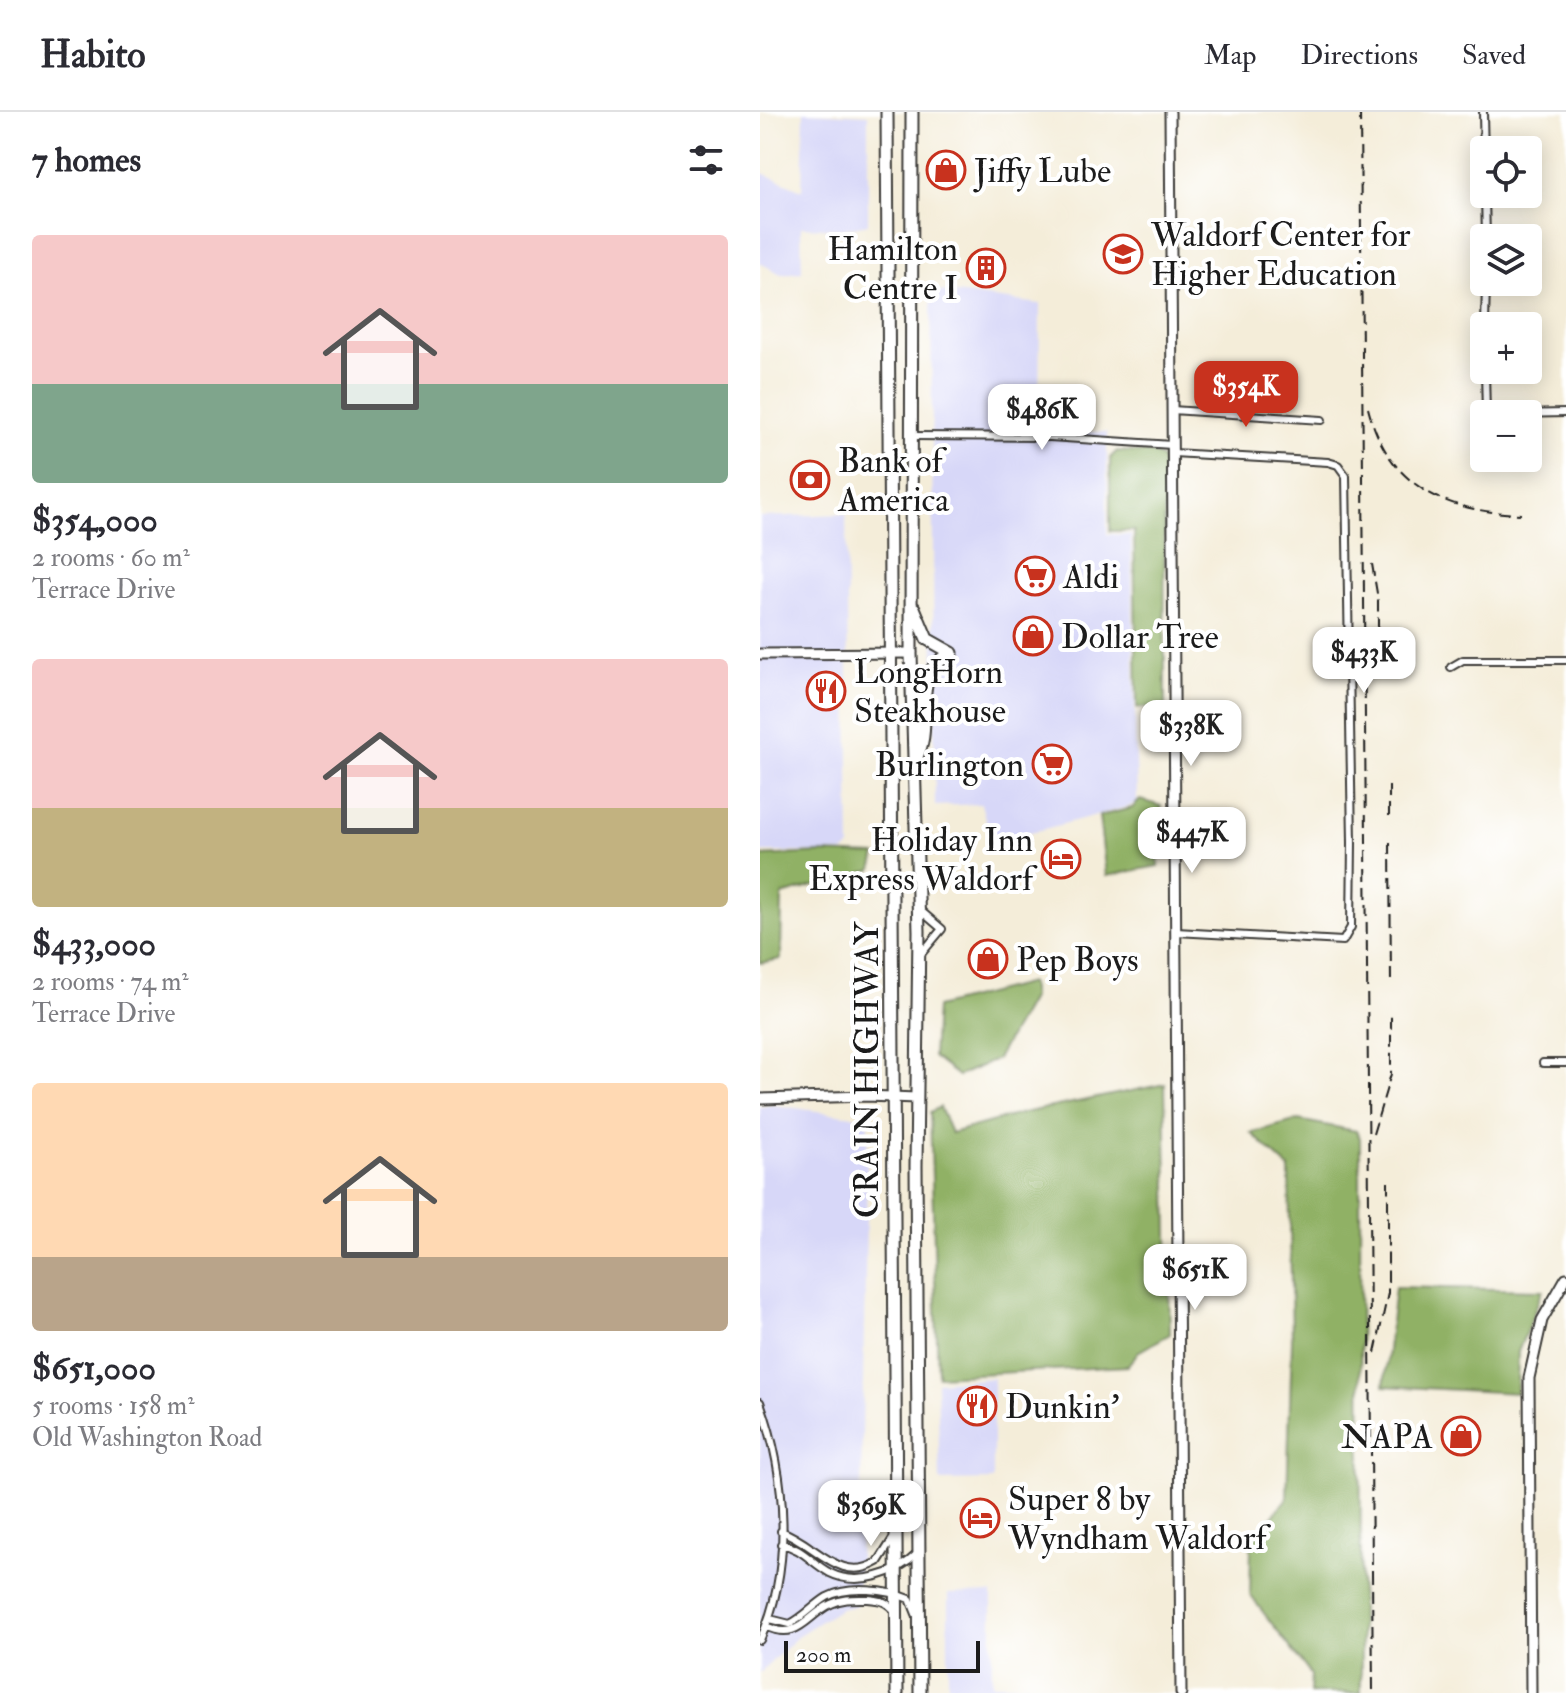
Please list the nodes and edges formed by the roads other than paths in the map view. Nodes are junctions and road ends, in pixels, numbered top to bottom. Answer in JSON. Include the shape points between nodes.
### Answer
{"nodes":[{"id":1,"x":887,"y":112,"type":"edge"},
{"id":2,"x":912,"y":112,"type":"edge"},
{"id":3,"x":1170,"y":112,"type":"edge"},
{"id":4,"x":1483,"y":112,"type":"edge"},
{"id":5,"x":1484,"y":136,"type":"edge"},
{"id":6,"x":1172,"y":410,"type":"junction"},
{"id":7,"x":1542,"y":413,"type":"edge"},
{"id":8,"x":1566,"y":413,"type":"edge"},
{"id":9,"x":1322,"y":420,"type":"dead end"},
{"id":10,"x":911,"y":436,"type":"junction"},
{"id":11,"x":1172,"y":449,"type":"junction"},
{"id":12,"x":912,"y":605,"type":"junction"},
{"id":13,"x":891,"y":653,"type":"junction"},
{"id":14,"x":911,"y":653,"type":"junction"},
{"id":15,"x":760,"y":654,"type":"edge"},
{"id":16,"x":1566,"y":660,"type":"edge"},
{"id":17,"x":1451,"y":667,"type":"dead end"},
{"id":18,"x":915,"y":761,"type":"junction"},
{"id":19,"x":918,"y":906,"type":"junction"},
{"id":20,"x":1176,"y":932,"type":"junction"},
{"id":21,"x":919,"y":957,"type":"junction"},
{"id":22,"x":1543,"y":1063,"type":"dead end"},
{"id":23,"x":1566,"y":1063,"type":"edge"},
{"id":24,"x":892,"y":1098,"type":"junction"},
{"id":25,"x":916,"y":1098,"type":"junction"},
{"id":26,"x":760,"y":1099,"type":"edge"},
{"id":27,"x":1566,"y":1278,"type":"edge"},
{"id":28,"x":760,"y":1402,"type":"edge"},
{"id":29,"x":897,"y":1521,"type":"junction"},
{"id":30,"x":781,"y":1531,"type":"junction"},
{"id":31,"x":781,"y":1544,"type":"junction"},
{"id":32,"x":920,"y":1550,"type":"junction"},
{"id":33,"x":898,"y":1570,"type":"junction"},
{"id":34,"x":898,"y":1594,"type":"junction"},
{"id":35,"x":898,"y":1614,"type":"junction"},
{"id":36,"x":768,"y":1622,"type":"junction"},
{"id":37,"x":920,"y":1631,"type":"junction"},
{"id":38,"x":760,"y":1640,"type":"edge"},
{"id":39,"x":897,"y":1693,"type":"edge"},
{"id":40,"x":920,"y":1693,"type":"edge"},
{"id":41,"x":1181,"y":1693,"type":"edge"},
{"id":42,"x":1531,"y":1693,"type":"edge"}],
"edges":[{"from":1,"to":13,"type":"highway","name":"CRAIN HIGHWAY"},
{"from":2,"to":10,"type":"highway","name":"CRAIN HIGHWAY"},
{"from":3,"to":6,"type":"main road"},
{"from":4,"to":5,"type":"street"},
{"from":6,"to":9,"type":"street"},
{"from":6,"to":11,"type":"main road"},
{"from":7,"to":8,"type":"street"},
{"from":10,"to":11,"type":"street","via":[[1087,438]]},
{"from":10,"to":12,"type":"highway","name":"CRAIN HIGHWAY"},
{"from":11,"to":20,"type":"main road"},
{"from":11,"to":20,"type":"street","via":[[1328,462],[1346,476],[1352,843],[1351,927],[1343,941]]},
{"from":12,"to":14,"type":"highway","name":"CRAIN HIGHWAY"},
{"from":12,"to":18,"type":"highway","via":[[927,639],[952,653],[933,665],[926,678],[924,747]]},
{"from":13,"to":14,"type":"main road"},
{"from":13,"to":15,"type":"main road"},
{"from":13,"to":24,"type":"highway","name":"CRAIN HIGHWAY"},
{"from":14,"to":18,"type":"highway","name":"CRAIN HIGHWAY"},
{"from":16,"to":17,"type":"street","via":[[1463,660]]},
{"from":18,"to":19,"type":"highway","name":"CRAIN HIGHWAY"},
{"from":19,"to":21,"type":"highway","name":"CRAIN HIGHWAY"},
{"from":19,"to":21,"type":"street","via":[[942,929]]},
{"from":20,"to":41,"type":"main road"},
{"from":21,"to":25,"type":"highway","name":"CRAIN HIGHWAY"},
{"from":22,"to":23,"type":"street"},
{"from":24,"to":25,"type":"main road"},
{"from":24,"to":26,"type":"main road"},
{"from":24,"to":29,"type":"highway","name":"CRAIN HIGHWAY"},
{"from":25,"to":32,"type":"highway","name":"CRAIN HIGHWAY"},
{"from":27,"to":42,"type":"main road","via":[[1542,1320],[1529,1378]]},
{"from":28,"to":30,"type":"street","via":[[780,1497]]},
{"from":29,"to":30,"type":"street","via":[[886,1554],[860,1570],[842,1570],[799,1537]]},
{"from":29,"to":33,"type":"highway","name":"CRAIN HIGHWAY"},
{"from":30,"to":31,"type":"street"},
{"from":31,"to":33,"type":"street","via":[[801,1549],[845,1579]]},
{"from":31,"to":36,"type":"street","via":[[778,1588]]},
{"from":32,"to":33,"type":"street"},
{"from":32,"to":37,"type":"highway","name":"CRAIN HIGHWAY"},
{"from":33,"to":34,"type":"highway","name":"CRAIN HIGHWAY"},
{"from":34,"to":35,"type":"highway","name":"CRAIN HIGHWAY"},
{"from":34,"to":36,"type":"street","via":[[841,1592],[790,1624]]},
{"from":34,"to":37,"type":"street","via":[[910,1599]]},
{"from":35,"to":36,"type":"street","via":[[880,1600],[847,1598],[794,1631],[784,1632]]},
{"from":35,"to":39,"type":"highway","name":"CRAIN HIGHWAY"},
{"from":36,"to":38,"type":"street"},
{"from":37,"to":40,"type":"highway","name":"CRAIN HIGHWAY"}]}
